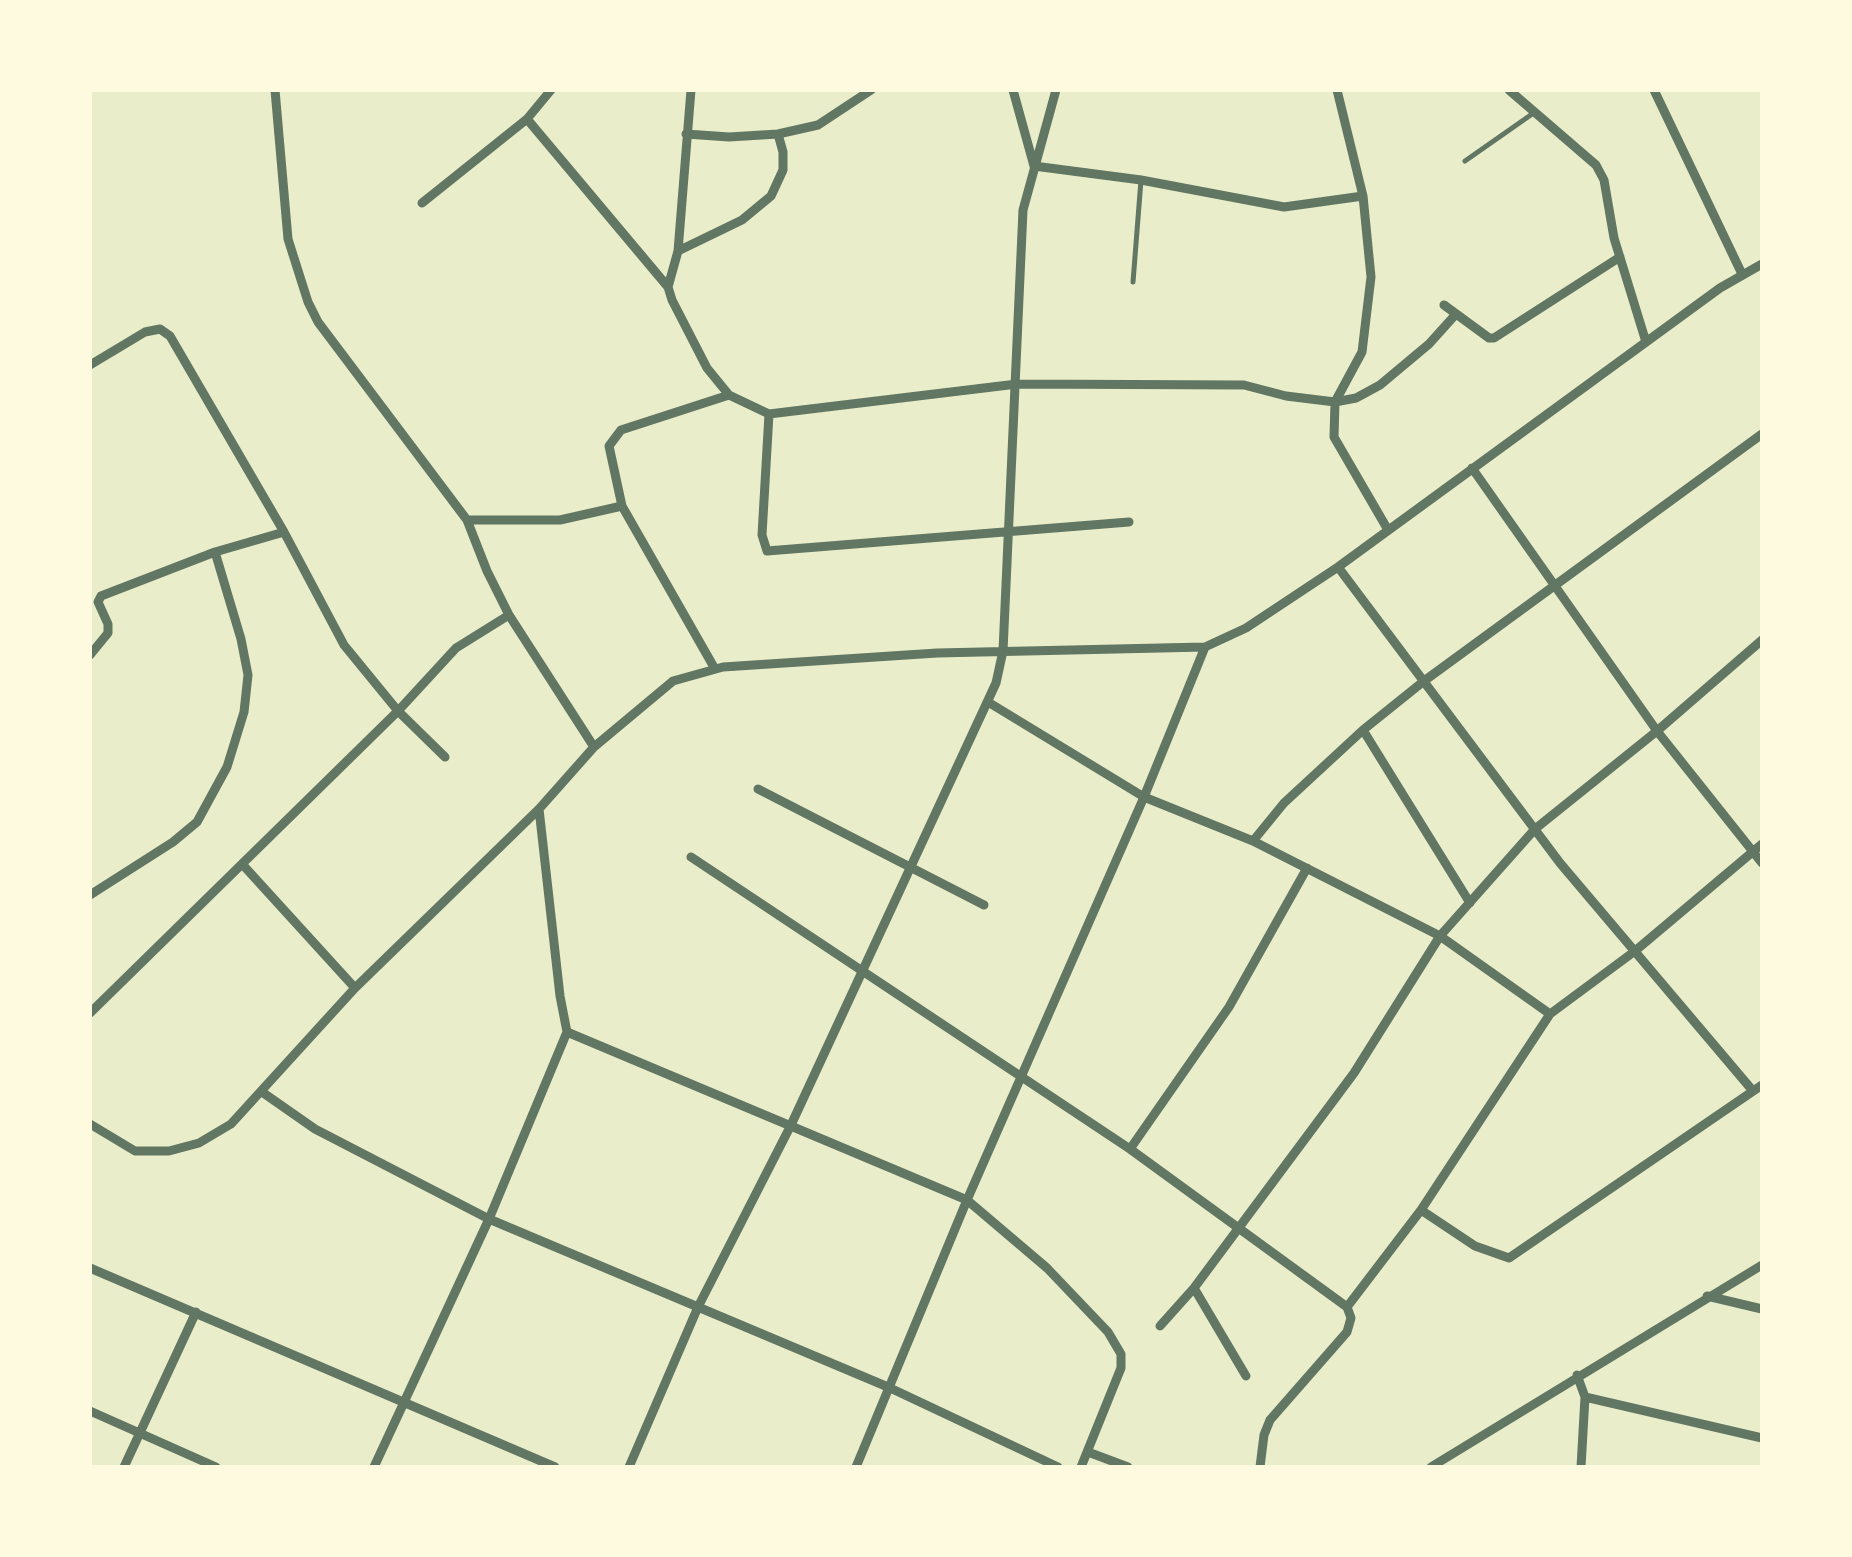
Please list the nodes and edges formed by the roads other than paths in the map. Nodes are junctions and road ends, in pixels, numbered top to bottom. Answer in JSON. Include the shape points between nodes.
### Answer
{"nodes":[{"id":1,"x":275,"y":90,"type":"edge"},
{"id":2,"x":551,"y":90,"type":"edge"},
{"id":3,"x":691,"y":90,"type":"edge"},
{"id":4,"x":872,"y":90,"type":"edge"},
{"id":5,"x":1013,"y":90,"type":"edge"},
{"id":6,"x":1056,"y":90,"type":"edge"},
{"id":7,"x":1337,"y":90,"type":"edge"},
{"id":8,"x":1509,"y":90,"type":"edge"},
{"id":9,"x":1654,"y":90,"type":"edge"},
{"id":10,"x":1535,"y":112,"type":"junction"},
{"id":11,"x":527,"y":119,"type":"junction"},
{"id":12,"x":686,"y":134,"type":"junction"},
{"id":13,"x":778,"y":134,"type":"junction"},
{"id":14,"x":1465,"y":161,"type":"dead end"},
{"id":15,"x":1034,"y":166,"type":"junction"},
{"id":16,"x":1141,"y":180,"type":"junction"},
{"id":17,"x":1363,"y":196,"type":"junction"},
{"id":18,"x":422,"y":203,"type":"dead end"},
{"id":19,"x":678,"y":251,"type":"junction"},
{"id":20,"x":1620,"y":257,"type":"junction"},
{"id":21,"x":1762,"y":264,"type":"edge"},
{"id":22,"x":1742,"y":274,"type":"junction"},
{"id":23,"x":1133,"y":282,"type":"dead end"},
{"id":24,"x":668,"y":286,"type":"junction"},
{"id":25,"x":1444,"y":305,"type":"dead end"},
{"id":26,"x":1456,"y":314,"type":"junction"},
{"id":27,"x":1646,"y":342,"type":"junction"},
{"id":28,"x":90,"y":365,"type":"edge"},
{"id":29,"x":1016,"y":384,"type":"junction"},
{"id":30,"x":729,"y":395,"type":"junction"},
{"id":31,"x":1335,"y":402,"type":"junction"},
{"id":32,"x":769,"y":414,"type":"junction"},
{"id":33,"x":1762,"y":434,"type":"edge"},
{"id":34,"x":1472,"y":468,"type":"junction"},
{"id":35,"x":622,"y":506,"type":"junction"},
{"id":36,"x":467,"y":520,"type":"junction"},
{"id":37,"x":1129,"y":522,"type":"dead end"},
{"id":38,"x":1388,"y":530,"type":"junction"},
{"id":39,"x":284,"y":532,"type":"junction"},
{"id":40,"x":1008,"y":532,"type":"junction"},
{"id":41,"x":215,"y":552,"type":"junction"},
{"id":42,"x":1338,"y":567,"type":"junction"},
{"id":43,"x":1556,"y":586,"type":"junction"},
{"id":44,"x":509,"y":615,"type":"junction"},
{"id":45,"x":1762,"y":640,"type":"edge"},
{"id":46,"x":1205,"y":647,"type":"junction"},
{"id":47,"x":1002,"y":651,"type":"junction"},
{"id":48,"x":90,"y":655,"type":"edge"},
{"id":49,"x":715,"y":669,"type":"junction"},
{"id":50,"x":1424,"y":681,"type":"junction"},
{"id":51,"x":988,"y":702,"type":"junction"},
{"id":52,"x":398,"y":712,"type":"junction"},
{"id":53,"x":1363,"y":730,"type":"junction"},
{"id":54,"x":1657,"y":731,"type":"junction"},
{"id":55,"x":594,"y":748,"type":"junction"},
{"id":56,"x":445,"y":756,"type":"dead end"},
{"id":57,"x":758,"y":789,"type":"dead end"},
{"id":58,"x":1144,"y":797,"type":"junction"},
{"id":59,"x":539,"y":809,"type":"junction"},
{"id":60,"x":1535,"y":829,"type":"junction"},
{"id":61,"x":1252,"y":841,"type":"junction"},
{"id":62,"x":1758,"y":847,"type":"edge"},
{"id":63,"x":691,"y":857,"type":"dead end"},
{"id":64,"x":1762,"y":862,"type":"edge"},
{"id":65,"x":244,"y":866,"type":"junction"},
{"id":66,"x":908,"y":868,"type":"junction"},
{"id":67,"x":1307,"y":868,"type":"junction"},
{"id":68,"x":90,"y":896,"type":"edge"},
{"id":69,"x":1470,"y":903,"type":"junction"},
{"id":70,"x":984,"y":905,"type":"dead end"},
{"id":71,"x":1440,"y":936,"type":"junction"},
{"id":72,"x":1634,"y":950,"type":"junction"},
{"id":73,"x":861,"y":968,"type":"junction"},
{"id":74,"x":354,"y":988,"type":"junction"},
{"id":75,"x":90,"y":1013,"type":"edge"},
{"id":76,"x":1550,"y":1014,"type":"junction"},
{"id":77,"x":567,"y":1032,"type":"junction"},
{"id":78,"x":1022,"y":1080,"type":"junction"},
{"id":79,"x":1758,"y":1088,"type":"edge"},
{"id":80,"x":262,"y":1092,"type":"junction"},
{"id":81,"x":90,"y":1124,"type":"edge"},
{"id":82,"x":790,"y":1125,"type":"junction"},
{"id":83,"x":1130,"y":1149,"type":"junction"},
{"id":84,"x":967,"y":1200,"type":"junction"},
{"id":85,"x":1421,"y":1210,"type":"junction"},
{"id":86,"x":490,"y":1219,"type":"junction"},
{"id":87,"x":1239,"y":1227,"type":"junction"},
{"id":88,"x":1762,"y":1265,"type":"edge"},
{"id":89,"x":90,"y":1268,"type":"edge"},
{"id":90,"x":1194,"y":1288,"type":"junction"},
{"id":91,"x":1708,"y":1296,"type":"junction"},
{"id":92,"x":698,"y":1307,"type":"junction"},
{"id":93,"x":1347,"y":1307,"type":"junction"},
{"id":94,"x":1762,"y":1310,"type":"edge"},
{"id":95,"x":196,"y":1312,"type":"junction"},
{"id":96,"x":1160,"y":1326,"type":"dead end"},
{"id":97,"x":1577,"y":1375,"type":"junction"},
{"id":98,"x":1246,"y":1376,"type":"dead end"},
{"id":99,"x":888,"y":1387,"type":"junction"},
{"id":100,"x":1585,"y":1398,"type":"junction"},
{"id":101,"x":404,"y":1400,"type":"junction"},
{"id":102,"x":90,"y":1410,"type":"edge"},
{"id":103,"x":140,"y":1433,"type":"junction"},
{"id":104,"x":1762,"y":1438,"type":"edge"},
{"id":105,"x":1088,"y":1452,"type":"junction"},
{"id":106,"x":124,"y":1467,"type":"edge"},
{"id":107,"x":216,"y":1467,"type":"edge"},
{"id":108,"x":374,"y":1467,"type":"edge"},
{"id":109,"x":556,"y":1467,"type":"edge"},
{"id":110,"x":630,"y":1467,"type":"edge"},
{"id":111,"x":856,"y":1467,"type":"edge"},
{"id":112,"x":1058,"y":1467,"type":"edge"},
{"id":113,"x":1081,"y":1467,"type":"edge"},
{"id":114,"x":1128,"y":1467,"type":"edge"},
{"id":115,"x":1260,"y":1467,"type":"edge"},
{"id":116,"x":1431,"y":1467,"type":"edge"},
{"id":117,"x":1582,"y":1467,"type":"edge"}],
"edges":[{"from":1,"to":36,"type":"street","via":[[288,239],[308,302]]},
{"from":2,"to":11,"type":"street"},
{"from":3,"to":12,"type":"street"},
{"from":4,"to":13,"type":"street","via":[[818,124]]},
{"from":5,"to":15,"type":"street"},
{"from":6,"to":15,"type":"street"},
{"from":7,"to":17,"type":"street"},
{"from":8,"to":10,"type":"street"},
{"from":9,"to":22,"type":"street"},
{"from":10,"to":14,"type":"lane"},
{"from":10,"to":20,"type":"street","via":[[1596,165]]},
{"from":11,"to":18,"type":"street"},
{"from":11,"to":24,"type":"street"},
{"from":12,"to":13,"type":"street"},
{"from":12,"to":19,"type":"street"},
{"from":13,"to":19,"type":"street","via":[[783,170],[771,196],[742,220]]},
{"from":15,"to":16,"type":"street"},
{"from":15,"to":29,"type":"street","via":[[1022,210]]},
{"from":16,"to":17,"type":"street","via":[[1284,207]]},
{"from":16,"to":23,"type":"lane"},
{"from":17,"to":31,"type":"street","via":[[1371,277],[1362,352]]},
{"from":19,"to":24,"type":"street"},
{"from":20,"to":26,"type":"street","via":[[1494,338]]},
{"from":20,"to":27,"type":"street"},
{"from":21,"to":22,"type":"street"},
{"from":22,"to":27,"type":"street"},
{"from":24,"to":30,"type":"street","via":[[707,368]]},
{"from":25,"to":26,"type":"street"},
{"from":26,"to":31,"type":"street","via":[[1380,385]]},
{"from":27,"to":34,"type":"street"},
{"from":28,"to":39,"type":"street","via":[[145,332],[160,329],[170,336]]},
{"from":29,"to":31,"type":"street","via":[[1244,385]]},
{"from":29,"to":32,"type":"street"},
{"from":29,"to":40,"type":"street"},
{"from":30,"to":32,"type":"street"},
{"from":30,"to":35,"type":"street","via":[[614,436],[609,446]]},
{"from":31,"to":38,"type":"street","via":[[1334,438]]},
{"from":32,"to":40,"type":"street","via":[[762,535],[767,551]]},
{"from":33,"to":43,"type":"street"},
{"from":34,"to":38,"type":"street"},
{"from":34,"to":43,"type":"street"},
{"from":35,"to":36,"type":"street","via":[[560,520]]},
{"from":35,"to":49,"type":"street"},
{"from":36,"to":44,"type":"street"},
{"from":37,"to":40,"type":"street"},
{"from":38,"to":42,"type":"street"},
{"from":39,"to":41,"type":"street"},
{"from":39,"to":52,"type":"street","via":[[344,646]]},
{"from":40,"to":47,"type":"street"},
{"from":41,"to":48,"type":"street","via":[[101,596],[108,633]]},
{"from":41,"to":68,"type":"street","via":[[248,675],[227,767],[197,822]]},
{"from":42,"to":46,"type":"street"},
{"from":42,"to":50,"type":"street"},
{"from":43,"to":50,"type":"street"},
{"from":43,"to":54,"type":"street"},
{"from":44,"to":52,"type":"street","via":[[456,648]]},
{"from":44,"to":55,"type":"street"},
{"from":45,"to":54,"type":"street"},
{"from":46,"to":47,"type":"street"},
{"from":46,"to":58,"type":"street"},
{"from":47,"to":49,"type":"street"},
{"from":47,"to":51,"type":"street"},
{"from":49,"to":55,"type":"street","via":[[673,682]]},
{"from":50,"to":53,"type":"street"},
{"from":50,"to":60,"type":"street"},
{"from":51,"to":58,"type":"street"},
{"from":51,"to":66,"type":"street"},
{"from":52,"to":56,"type":"street"},
{"from":52,"to":65,"type":"street"},
{"from":53,"to":61,"type":"street"},
{"from":53,"to":69,"type":"street"},
{"from":54,"to":60,"type":"street"},
{"from":54,"to":62,"type":"street"},
{"from":55,"to":59,"type":"street"},
{"from":57,"to":66,"type":"street"},
{"from":58,"to":61,"type":"street"},
{"from":58,"to":78,"type":"street"},
{"from":59,"to":74,"type":"street"},
{"from":59,"to":77,"type":"street"},
{"from":60,"to":69,"type":"street"},
{"from":60,"to":72,"type":"street"},
{"from":61,"to":67,"type":"street"},
{"from":62,"to":64,"type":"street"},
{"from":62,"to":72,"type":"street"},
{"from":63,"to":73,"type":"street"},
{"from":65,"to":74,"type":"street"},
{"from":65,"to":75,"type":"street"},
{"from":66,"to":70,"type":"street"},
{"from":66,"to":73,"type":"street"},
{"from":67,"to":71,"type":"street"},
{"from":67,"to":83,"type":"street","via":[[1229,1007]]},
{"from":69,"to":71,"type":"street"},
{"from":71,"to":76,"type":"street"},
{"from":71,"to":87,"type":"street","via":[[1354,1073]]},
{"from":72,"to":76,"type":"street"},
{"from":72,"to":79,"type":"street"},
{"from":73,"to":78,"type":"street"},
{"from":73,"to":82,"type":"street"},
{"from":74,"to":80,"type":"street"},
{"from":76,"to":85,"type":"street"},
{"from":77,"to":82,"type":"street"},
{"from":77,"to":86,"type":"street"},
{"from":78,"to":83,"type":"street"},
{"from":78,"to":84,"type":"street"},
{"from":79,"to":85,"type":"street","via":[[1509,1258],[1475,1246]]},
{"from":80,"to":81,"type":"street","via":[[231,1124],[169,1151],[134,1151]]},
{"from":80,"to":86,"type":"street","via":[[315,1129]]},
{"from":82,"to":84,"type":"street"},
{"from":82,"to":92,"type":"street"},
{"from":83,"to":87,"type":"street"},
{"from":84,"to":99,"type":"street"},
{"from":84,"to":105,"type":"street","via":[[1048,1268],[1121,1354]]},
{"from":85,"to":93,"type":"street"},
{"from":86,"to":92,"type":"street"},
{"from":86,"to":101,"type":"street"},
{"from":87,"to":90,"type":"street"},
{"from":87,"to":93,"type":"street"},
{"from":88,"to":91,"type":"street"},
{"from":89,"to":95,"type":"street"},
{"from":90,"to":96,"type":"street"},
{"from":90,"to":98,"type":"street"},
{"from":91,"to":94,"type":"street"},
{"from":91,"to":97,"type":"street"},
{"from":92,"to":99,"type":"street"},
{"from":92,"to":110,"type":"street"},
{"from":93,"to":115,"type":"street","via":[[1347,1332],[1270,1420]]},
{"from":95,"to":101,"type":"street"},
{"from":95,"to":103,"type":"street"},
{"from":97,"to":100,"type":"street"},
{"from":97,"to":116,"type":"street"},
{"from":99,"to":111,"type":"street"},
{"from":99,"to":112,"type":"street"},
{"from":100,"to":104,"type":"street"},
{"from":100,"to":117,"type":"street"},
{"from":101,"to":108,"type":"street"},
{"from":101,"to":109,"type":"street"},
{"from":102,"to":103,"type":"street"},
{"from":103,"to":106,"type":"street"},
{"from":103,"to":107,"type":"street"},
{"from":105,"to":113,"type":"street"},
{"from":105,"to":114,"type":"street"}]}
